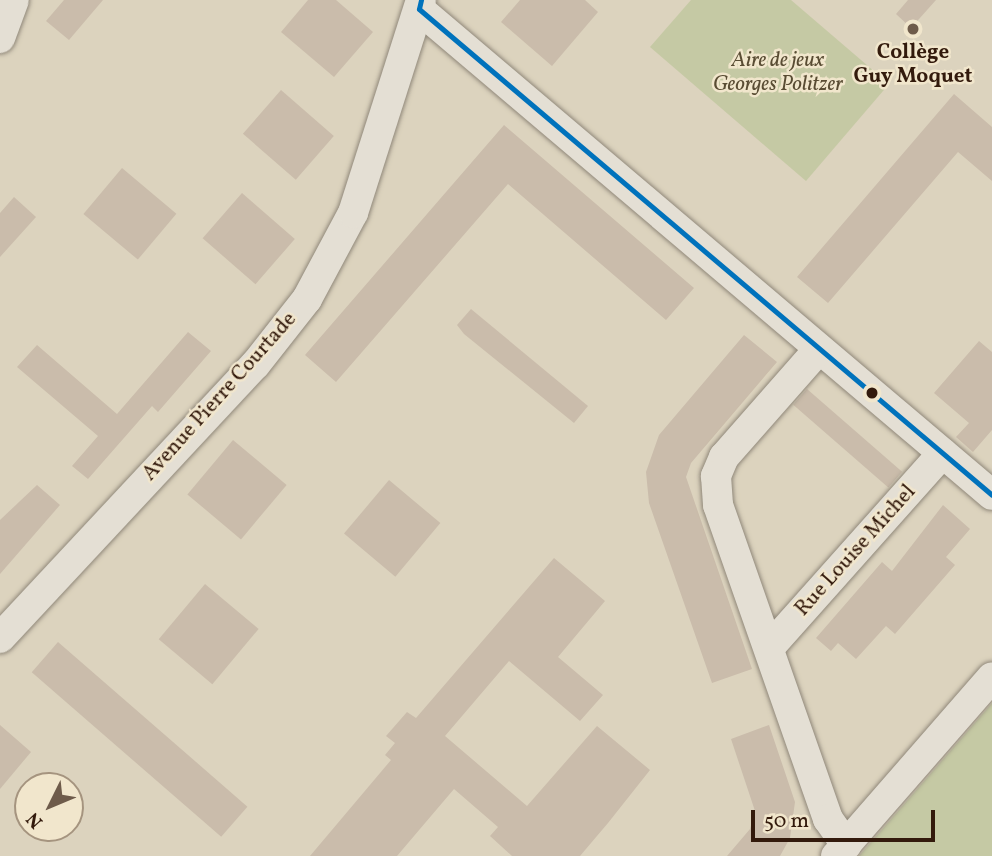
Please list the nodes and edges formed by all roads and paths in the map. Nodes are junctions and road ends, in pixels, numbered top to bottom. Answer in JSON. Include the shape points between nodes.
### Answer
{"nodes":[{"id":1,"x":14,"y":0,"type":"edge"},
{"id":2,"x":420,"y":4,"type":"edge"},
{"id":3,"x":0,"y":38,"type":"edge"},
{"id":4,"x":819,"y":349,"type":"junction"},
{"id":5,"x":943,"y":453,"type":"junction"},
{"id":6,"x":992,"y":495,"type":"edge"},
{"id":7,"x":0,"y":638,"type":"edge"},
{"id":8,"x":769,"y":648,"type":"junction"},
{"id":9,"x":992,"y":677,"type":"edge"},
{"id":10,"x":841,"y":850,"type":"edge"}],
"edges":[{"from":1,"to":3,"type":"street"},
{"from":2,"to":4,"type":"street"},
{"from":2,"to":7,"type":"street","name":"Avenue Pierre Courtade","via":[[353,213],[307,299],[255,365]]},
{"from":4,"to":5,"type":"street"},
{"from":4,"to":8,"type":"street","via":[[724,457],[716,476],[718,505]]},
{"from":5,"to":6,"type":"street"},
{"from":5,"to":8,"type":"street","name":"Rue Louise Michel"},
{"from":8,"to":10,"type":"street"},
{"from":9,"to":10,"type":"street"}]}
